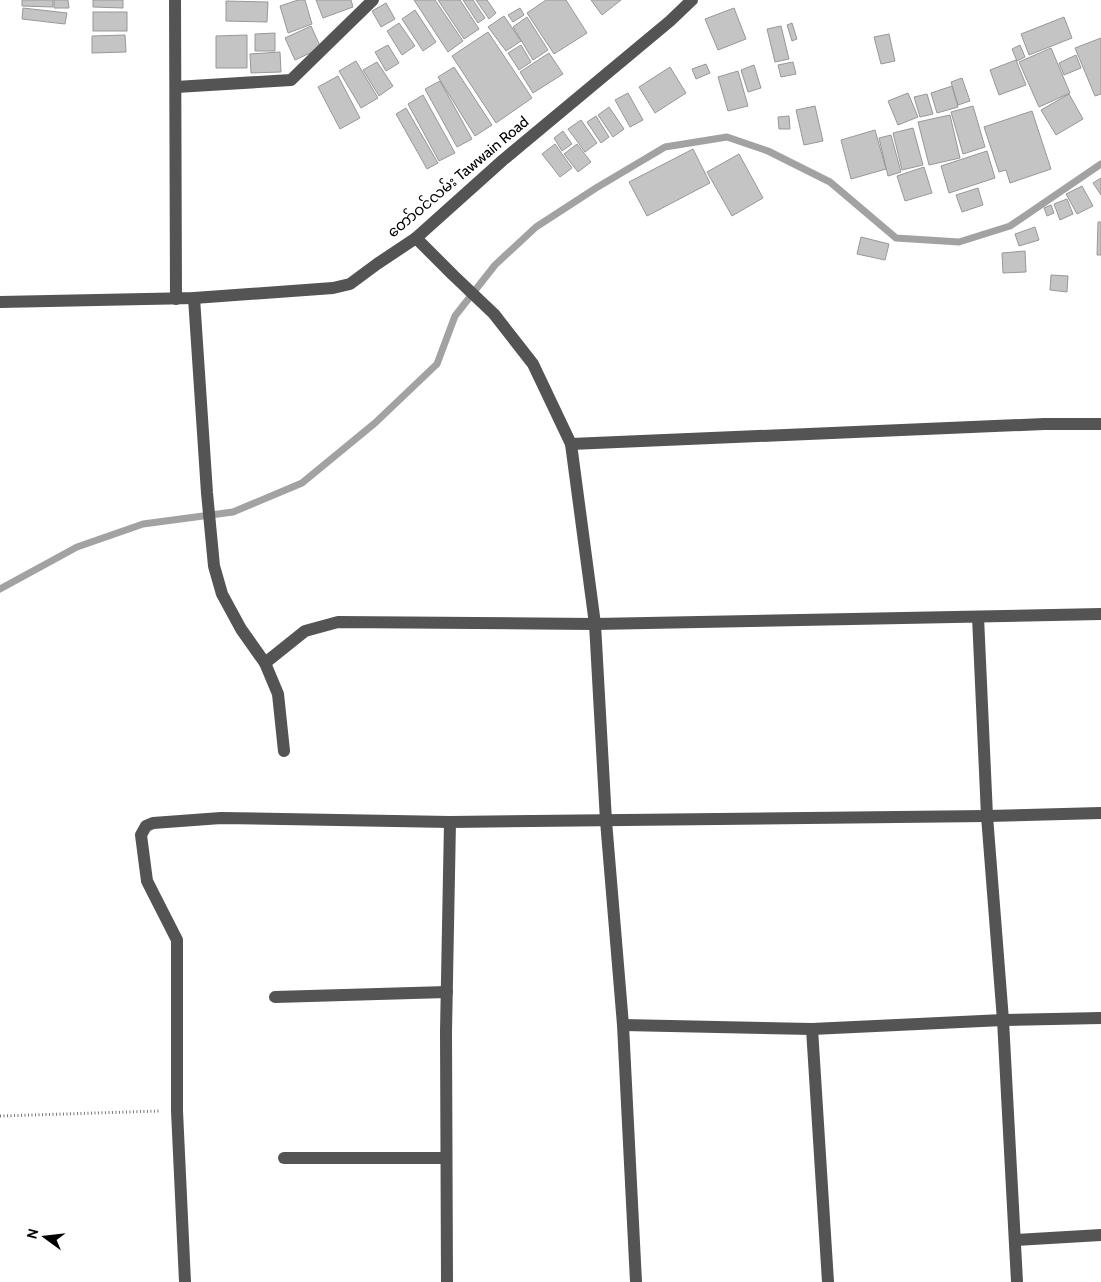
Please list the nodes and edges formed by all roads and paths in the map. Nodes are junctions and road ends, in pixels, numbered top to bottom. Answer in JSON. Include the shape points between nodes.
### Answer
{"nodes":[{"id":1,"x":175,"y":0,"type":"edge"},
{"id":2,"x":373,"y":0,"type":"edge"},
{"id":3,"x":692,"y":0,"type":"edge"},
{"id":4,"x":176,"y":86,"type":"junction"},
{"id":5,"x":416,"y":238,"type":"junction"},
{"id":6,"x":194,"y":298,"type":"junction"},
{"id":7,"x":176,"y":299,"type":"junction"},
{"id":8,"x":0,"y":302,"type":"edge"},
{"id":9,"x":1101,"y":424,"type":"edge"},
{"id":10,"x":571,"y":444,"type":"junction"},
{"id":11,"x":1101,"y":614,"type":"edge"},
{"id":12,"x":978,"y":617,"type":"junction"},
{"id":13,"x":595,"y":624,"type":"junction"},
{"id":14,"x":265,"y":663,"type":"junction"},
{"id":15,"x":284,"y":751,"type":"dead end"},
{"id":16,"x":1101,"y":813,"type":"edge"},
{"id":17,"x":987,"y":816,"type":"junction"},
{"id":18,"x":606,"y":821,"type":"junction"},
{"id":19,"x":450,"y":822,"type":"junction"},
{"id":20,"x":447,"y":992,"type":"junction"},
{"id":21,"x":275,"y":996,"type":"dead end"},
{"id":22,"x":1101,"y":1018,"type":"edge"},
{"id":23,"x":1003,"y":1020,"type":"junction"},
{"id":24,"x":623,"y":1026,"type":"junction"},
{"id":25,"x":812,"y":1029,"type":"junction"},
{"id":26,"x":177,"y":1111,"type":"junction"},
{"id":27,"x":0,"y":1116,"type":"edge"},
{"id":28,"x":284,"y":1158,"type":"dead end"},
{"id":29,"x":446,"y":1158,"type":"junction"},
{"id":30,"x":1101,"y":1235,"type":"edge"},
{"id":31,"x":1015,"y":1240,"type":"junction"},
{"id":32,"x":185,"y":1282,"type":"edge"},
{"id":33,"x":447,"y":1282,"type":"edge"},
{"id":34,"x":636,"y":1282,"type":"edge"},
{"id":35,"x":828,"y":1282,"type":"edge"},
{"id":36,"x":1017,"y":1282,"type":"edge"}],
"edges":[{"from":1,"to":4,"type":"street"},
{"from":2,"to":4,"type":"street","via":[[291,80]]},
{"from":3,"to":5,"type":"street","name":"တော်ဝင်လမ်း Tawwain Road"},
{"from":4,"to":7,"type":"street"},
{"from":5,"to":6,"type":"street","name":"တော်ဝင်လမ်း Tawwain Road","via":[[350,284]]},
{"from":5,"to":10,"type":"street","via":[[494,314],[532,364]]},
{"from":6,"to":7,"type":"street","name":"တော်ဝင်လမ်း Tawwain Road"},
{"from":6,"to":14,"type":"street","via":[[214,566],[222,594]]},
{"from":7,"to":8,"type":"street","name":"တော်ဝင်လမ်း Tawwain Road"},
{"from":9,"to":10,"type":"street"},
{"from":10,"to":13,"type":"street"},
{"from":11,"to":12,"type":"street"},
{"from":12,"to":13,"type":"street"},
{"from":12,"to":17,"type":"street"},
{"from":13,"to":14,"type":"street","via":[[338,622],[305,631]]},
{"from":13,"to":18,"type":"street"},
{"from":14,"to":15,"type":"street","via":[[278,694]]},
{"from":16,"to":17,"type":"street"},
{"from":17,"to":18,"type":"street"},
{"from":17,"to":23,"type":"street"},
{"from":18,"to":19,"type":"street"},
{"from":18,"to":24,"type":"street"},
{"from":19,"to":20,"type":"street"},
{"from":19,"to":26,"type":"street","via":[[221,818],[146,826],[141,835],[147,881],[177,940]]},
{"from":20,"to":21,"type":"street"},
{"from":20,"to":29,"type":"street"},
{"from":22,"to":23,"type":"street"},
{"from":23,"to":25,"type":"street"},
{"from":23,"to":31,"type":"street"},
{"from":24,"to":25,"type":"street"},
{"from":24,"to":34,"type":"street"},
{"from":25,"to":35,"type":"street"},
{"from":26,"to":27,"type":"path"},
{"from":26,"to":32,"type":"street"},
{"from":28,"to":29,"type":"street"},
{"from":29,"to":33,"type":"street"},
{"from":30,"to":31,"type":"street"},
{"from":31,"to":36,"type":"street"}]}
